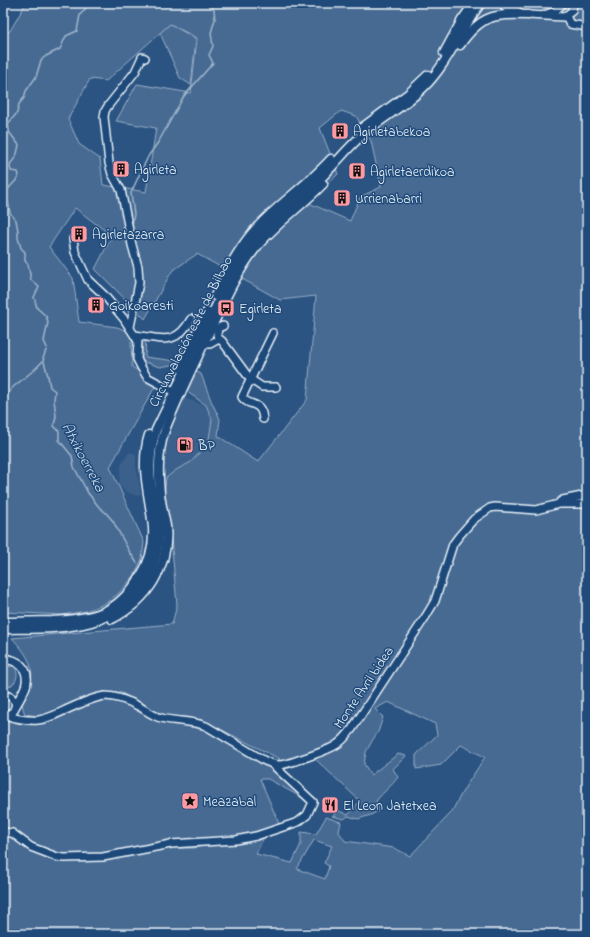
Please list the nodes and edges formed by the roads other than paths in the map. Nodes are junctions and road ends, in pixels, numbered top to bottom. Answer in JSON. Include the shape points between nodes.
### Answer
{"nodes":[{"id":1,"x":474,"y":3,"type":"edge"},
{"id":2,"x":481,"y":3,"type":"edge"},
{"id":3,"x":503,"y":3,"type":"edge"},
{"id":4,"x":563,"y":3,"type":"edge"},
{"id":5,"x":572,"y":3,"type":"edge"},
{"id":6,"x":528,"y":15,"type":"junction"},
{"id":7,"x":538,"y":16,"type":"junction"},
{"id":8,"x":566,"y":16,"type":"junction"},
{"id":9,"x":587,"y":27,"type":"edge"},
{"id":10,"x":145,"y":58,"type":"dead end"},
{"id":11,"x":429,"y":82,"type":"junction"},
{"id":12,"x":370,"y":128,"type":"junction"},
{"id":13,"x":73,"y":240,"type":"dead end"},
{"id":14,"x":191,"y":319,"type":"dead end"},
{"id":15,"x":220,"y":326,"type":"dead end"},
{"id":16,"x":130,"y":327,"type":"junction"},
{"id":17,"x":273,"y":333,"type":"dead end"},
{"id":18,"x":135,"y":335,"type":"junction"},
{"id":19,"x":219,"y":339,"type":"junction"},
{"id":20,"x":204,"y":343,"type":"junction"},
{"id":21,"x":250,"y":379,"type":"junction"},
{"id":22,"x":276,"y":387,"type":"dead end"},
{"id":23,"x":169,"y":389,"type":"junction"},
{"id":24,"x":262,"y":419,"type":"dead end"},
{"id":25,"x":587,"y":495,"type":"edge"},
{"id":26,"x":559,"y":504,"type":"junction"},
{"id":27,"x":587,"y":504,"type":"edge"},
{"id":28,"x":3,"y":619,"type":"edge"},
{"id":29,"x":3,"y":622,"type":"edge"},
{"id":30,"x":42,"y":625,"type":"junction"},
{"id":31,"x":3,"y":629,"type":"edge"},
{"id":32,"x":30,"y":631,"type":"junction"},
{"id":33,"x":3,"y":633,"type":"edge"},
{"id":34,"x":3,"y":659,"type":"edge"},
{"id":35,"x":4,"y":696,"type":"edge"},
{"id":36,"x":16,"y":706,"type":"junction"},
{"id":37,"x":3,"y":715,"type":"edge"},
{"id":38,"x":32,"y":721,"type":"junction"},
{"id":39,"x":272,"y":764,"type":"junction"},
{"id":40,"x":3,"y":832,"type":"edge"}],
"edges":[{"from":1,"to":23,"type":"main road","name":"Circunvalación este de Bilbao","via":[[425,78],[355,134],[308,183],[279,206],[253,232],[225,274]]},
{"from":2,"to":11,"type":"main road","name":"Circunvalación este de Bilbao"},
{"from":3,"to":6,"type":"main road","via":[[513,11]]},
{"from":4,"to":7,"type":"street","via":[[551,13]]},
{"from":5,"to":8,"type":"street","via":[[572,11]]},
{"from":6,"to":7,"type":"street"},
{"from":6,"to":11,"type":"main road","via":[[502,14],[477,25],[435,79]]},
{"from":7,"to":8,"type":"street"},
{"from":8,"to":9,"type":"street","via":[[570,24]]},
{"from":10,"to":16,"type":"street","via":[[142,57],[135,72],[108,106],[104,116],[109,163],[121,190],[138,267],[139,283]]},
{"from":11,"to":12,"type":"main road","name":"Circunvalación este de Bilbao","via":[[406,103]]},
{"from":12,"to":20,"type":"main road","via":[[314,193],[270,232],[255,249],[230,288]]},
{"from":12,"to":30,"type":"main road","name":"Circunvalación este de Bilbao","via":[[315,185],[259,235],[241,258],[219,298],[153,438],[150,468],[159,539],[156,556],[145,582],[132,599],[106,617],[74,626]]},
{"from":13,"to":16,"type":"street","via":[[75,252],[88,280]]},
{"from":14,"to":18,"type":"street","via":[[183,332],[174,338]]},
{"from":15,"to":19,"type":"street","via":[[217,335]]},
{"from":16,"to":18,"type":"street"},
{"from":17,"to":21,"type":"street"},
{"from":18,"to":23,"type":"street","via":[[138,341],[137,359],[141,367],[147,376]]},
{"from":19,"to":20,"type":"street","via":[[210,344]]},
{"from":19,"to":21,"type":"street"},
{"from":20,"to":32,"type":"main road","via":[[162,439],[159,482],[166,545],[163,561],[151,586],[139,601],[123,614],[106,622],[80,629]]},
{"from":21,"to":22,"type":"street","via":[[262,387]]},
{"from":21,"to":24,"type":"street","via":[[242,397],[262,411]]},
{"from":23,"to":30,"type":"main road","name":"Circunvalación este de Bilbao","via":[[150,429],[145,450],[144,474],[152,519],[153,544],[143,573],[124,598],[110,609],[79,620]]},
{"from":25,"to":26,"type":"street","via":[[563,500]]},
{"from":26,"to":27,"type":"street","name":"Monte Avril bidea"},
{"from":26,"to":39,"type":"street","name":"Monte Avril bidea","via":[[536,510],[495,508],[485,511],[474,520],[458,536],[454,544],[434,601],[426,616],[344,739],[336,746],[296,761]]},
{"from":28,"to":30,"type":"main road"},
{"from":29,"to":30,"type":"main road","name":"Circunvalación este de Bilbao"},
{"from":30,"to":31,"type":"main road","name":"Circunvalación este de Bilbao"},
{"from":30,"to":32,"type":"main road"},
{"from":32,"to":33,"type":"main road"},
{"from":34,"to":36,"type":"main road","via":[[17,662],[26,672],[25,688]]},
{"from":35,"to":36,"type":"street","via":[[12,698]]},
{"from":36,"to":37,"type":"street","via":[[11,714]]},
{"from":36,"to":38,"type":"street","via":[[24,717]]},
{"from":37,"to":38,"type":"street"},
{"from":38,"to":39,"type":"street","via":[[50,718],[95,698],[118,698],[129,701],[160,718],[206,726]]},
{"from":39,"to":40,"type":"street","via":[[313,802],[307,815],[298,822],[256,836],[236,840],[171,844],[103,857],[64,858],[31,847],[12,834]]}]}
